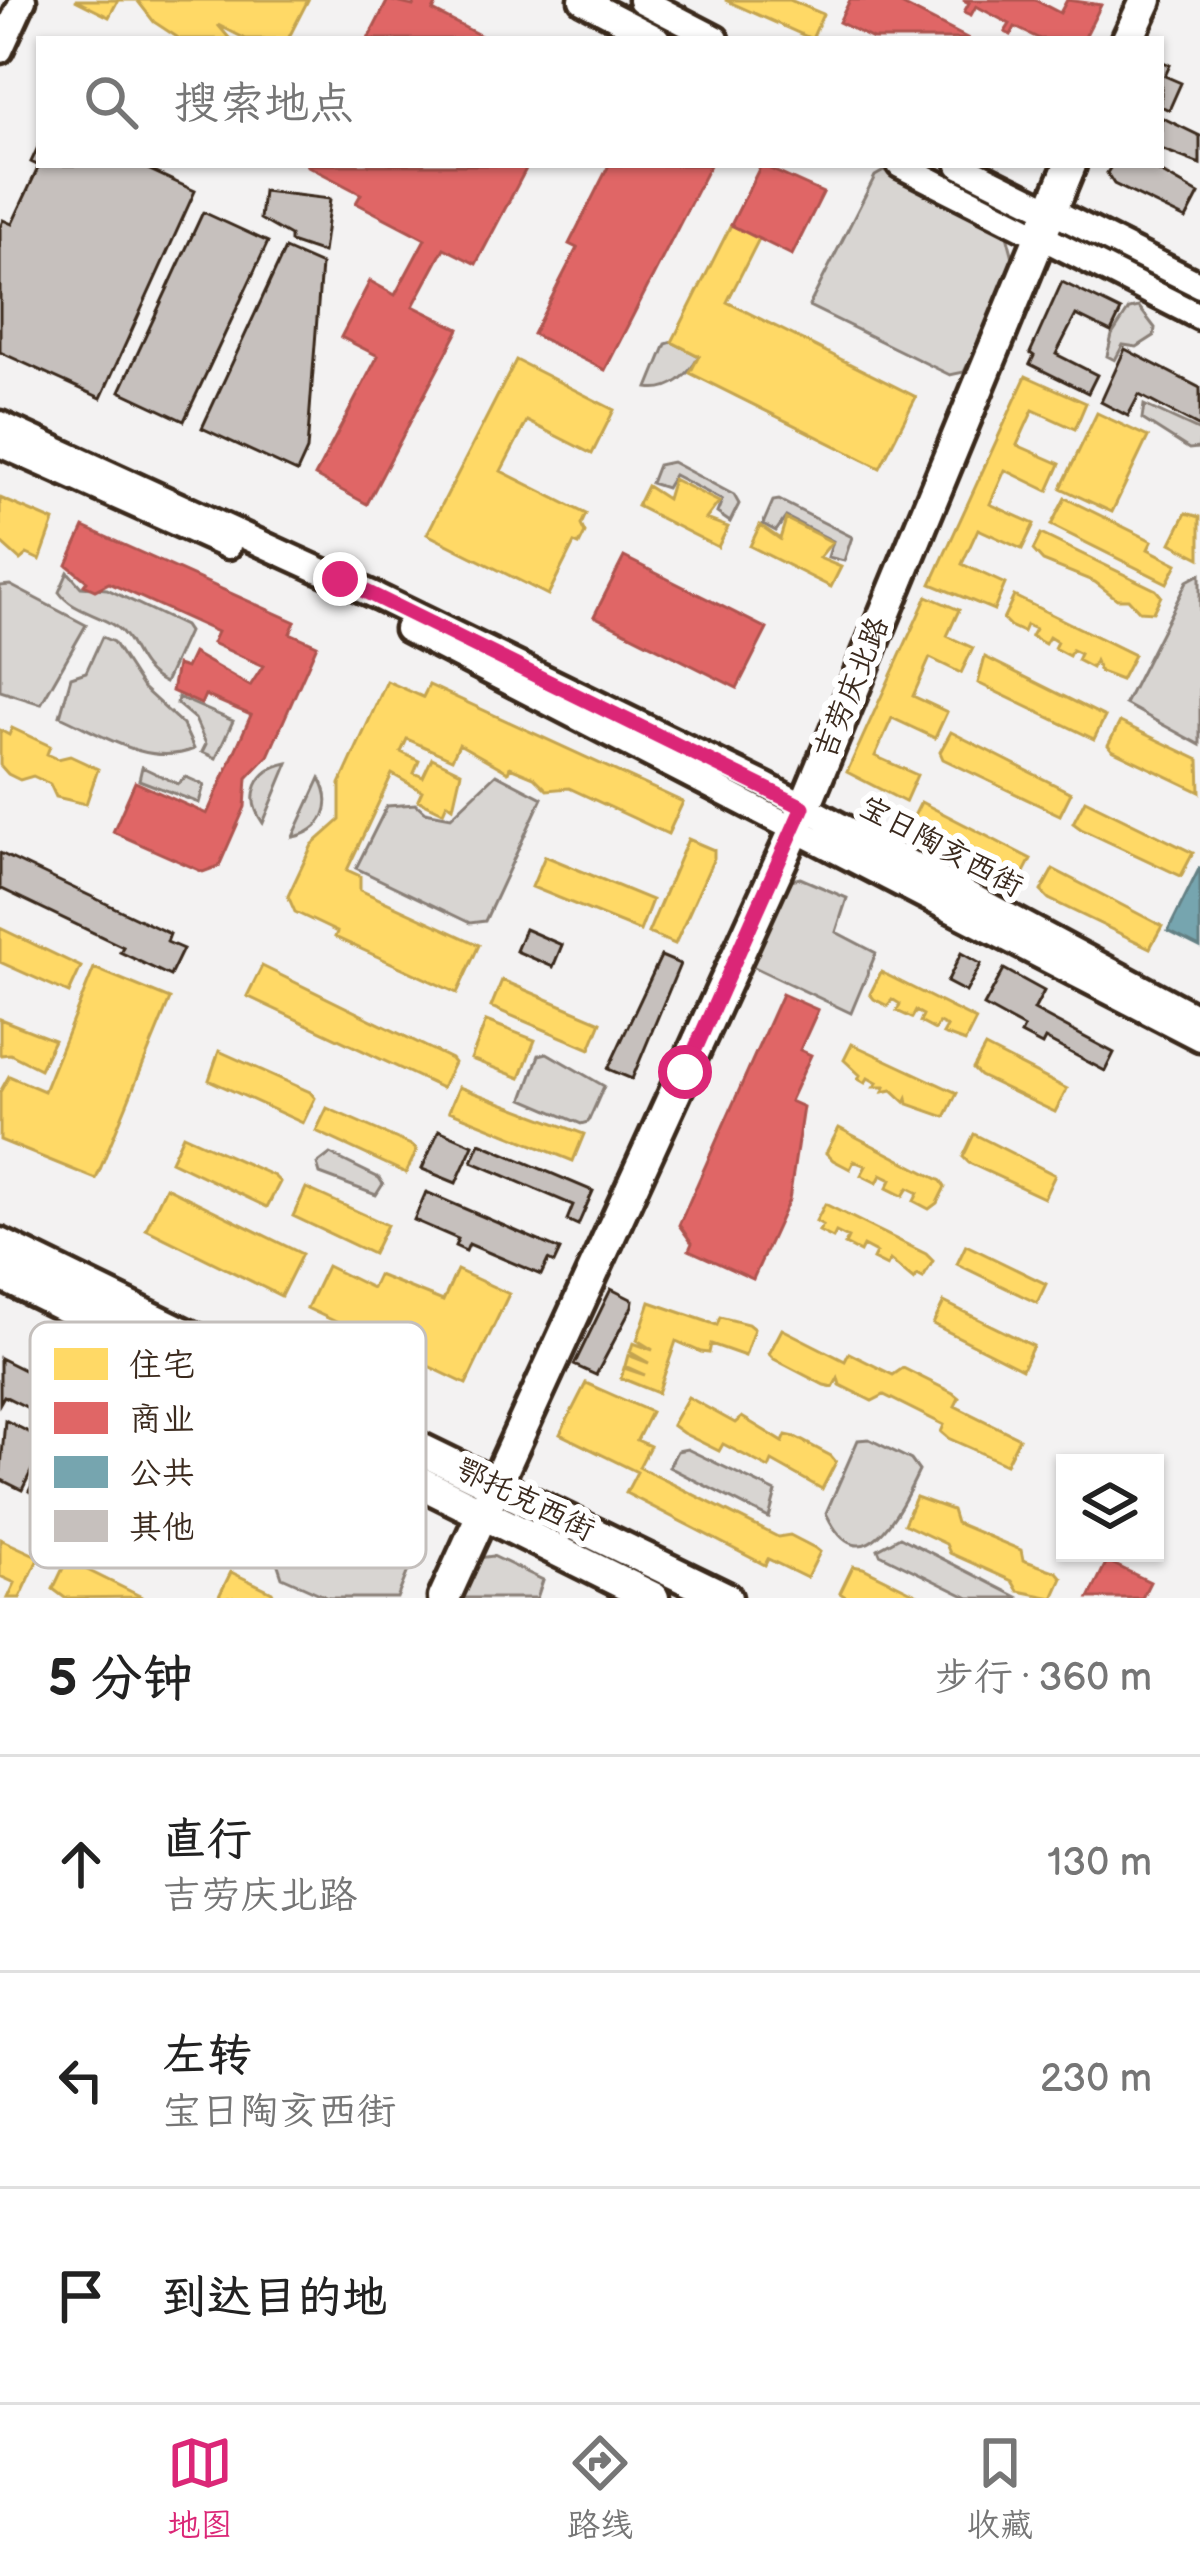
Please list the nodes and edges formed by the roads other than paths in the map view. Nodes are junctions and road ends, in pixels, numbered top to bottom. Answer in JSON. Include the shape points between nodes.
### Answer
{"nodes":[{"id":1,"x":22,"y":0,"type":"edge"},
{"id":2,"x":582,"y":0,"type":"edge"},
{"id":3,"x":641,"y":0,"type":"edge"},
{"id":4,"x":1146,"y":0,"type":"edge"},
{"id":5,"x":651,"y":36,"type":"edge"},
{"id":6,"x":710,"y":36,"type":"edge"},
{"id":7,"x":1129,"y":36,"type":"edge"},
{"id":8,"x":0,"y":50,"type":"edge"},
{"id":9,"x":907,"y":168,"type":"edge"},
{"id":10,"x":964,"y":168,"type":"edge"},
{"id":11,"x":1069,"y":168,"type":"edge"},
{"id":12,"x":1043,"y":224,"type":"junction"},
{"id":13,"x":1200,"y":286,"type":"edge"},
{"id":14,"x":1200,"y":317,"type":"edge"},
{"id":15,"x":0,"y":424,"type":"edge"},
{"id":16,"x":0,"y":445,"type":"edge"},
{"id":17,"x":800,"y":818,"type":"junction"},
{"id":18,"x":1200,"y":1019,"type":"edge"},
{"id":19,"x":1200,"y":1038,"type":"edge"},
{"id":20,"x":0,"y":1244,"type":"edge"},
{"id":21,"x":0,"y":1274,"type":"edge"},
{"id":22,"x":96,"y":1322,"type":"edge"},
{"id":23,"x":160,"y":1322,"type":"edge"},
{"id":24,"x":426,"y":1451,"type":"edge"},
{"id":25,"x":495,"y":1485,"type":"junction"},
{"id":26,"x":426,"y":1487,"type":"edge"},
{"id":27,"x":483,"y":1515,"type":"junction"},
{"id":28,"x":444,"y":1598,"type":"edge"},
{"id":29,"x":653,"y":1598,"type":"edge"},
{"id":30,"x":726,"y":1598,"type":"edge"}],
"edges":[{"from":1,"to":8,"type":"street"},
{"from":2,"to":5,"type":"street"},
{"from":3,"to":6,"type":"street"},
{"from":4,"to":7,"type":"main road"},
{"from":9,"to":12,"type":"street"},
{"from":10,"to":12,"type":"street"},
{"from":11,"to":12,"type":"main road","name":"吉劳庆北路"},
{"from":12,"to":13,"type":"street"},
{"from":12,"to":14,"type":"street"},
{"from":12,"to":17,"type":"main road","name":"吉劳庆北路"},
{"from":15,"to":17,"type":"street","name":"宝日陶亥西街","via":[[393,604]]},
{"from":16,"to":17,"type":"street","name":"宝日陶亥西街","via":[[370,610]]},
{"from":17,"to":18,"type":"street","name":"宝日陶亥西街"},
{"from":17,"to":19,"type":"street","name":"宝日陶亥西街"},
{"from":17,"to":25,"type":"main road","name":"吉劳庆北路"},
{"from":20,"to":23,"type":"main road","name":"鄂托克西街"},
{"from":21,"to":22,"type":"main road","name":"鄂托克西街"},
{"from":24,"to":25,"type":"main road","name":"鄂托克西街"},
{"from":25,"to":27,"type":"main road","name":"吉劳庆北路"},
{"from":25,"to":30,"type":"main road","name":"鄂托克西街"},
{"from":26,"to":27,"type":"main road","name":"鄂托克西街"},
{"from":27,"to":28,"type":"main road","name":"吉劳庆北路"},
{"from":27,"to":29,"type":"main road","name":"鄂托克西街"}]}
